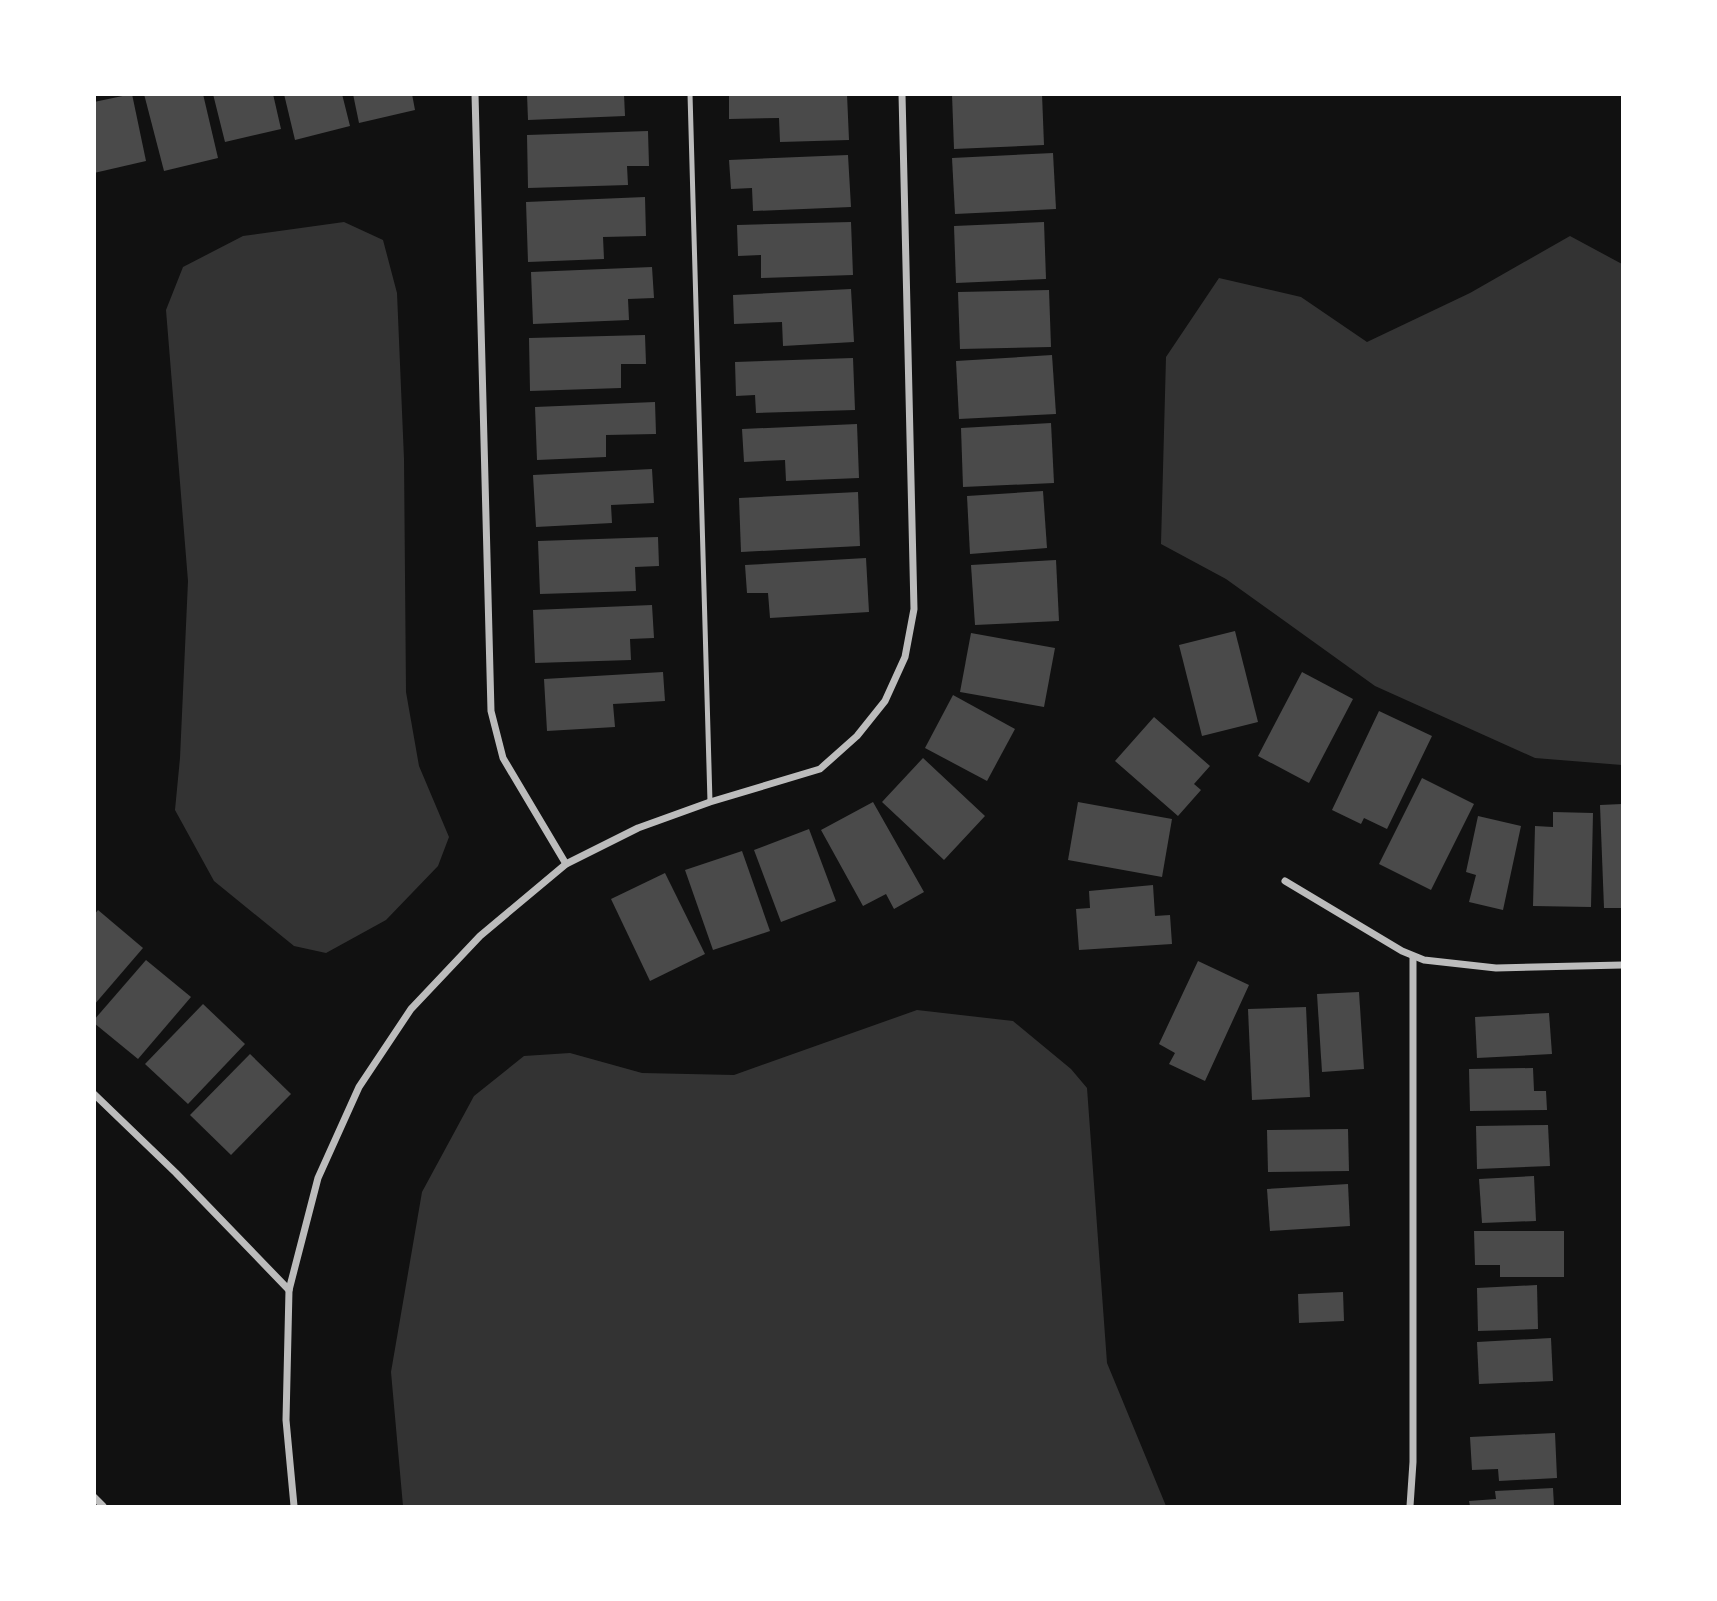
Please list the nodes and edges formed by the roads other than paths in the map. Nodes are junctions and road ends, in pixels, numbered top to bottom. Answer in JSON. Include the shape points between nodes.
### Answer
{"nodes":[{"id":1,"x":475,"y":94,"type":"edge"},
{"id":2,"x":690,"y":94,"type":"edge"},
{"id":3,"x":902,"y":94,"type":"edge"},
{"id":4,"x":710,"y":802,"type":"junction"},
{"id":5,"x":566,"y":864,"type":"junction"},
{"id":6,"x":1285,"y":881,"type":"dead end"},
{"id":7,"x":1413,"y":957,"type":"junction"},
{"id":8,"x":1622,"y":965,"type":"edge"},
{"id":9,"x":94,"y":1094,"type":"edge"},
{"id":10,"x":289,"y":1290,"type":"junction"},
{"id":11,"x":94,"y":1497,"type":"edge"},
{"id":12,"x":103,"y":1507,"type":"edge"},
{"id":13,"x":294,"y":1507,"type":"edge"},
{"id":14,"x":1410,"y":1507,"type":"edge"}],
"edges":[{"from":1,"to":5,"type":"street","via":[[491,711],[503,758]]},
{"from":2,"to":4,"type":"lane"},
{"from":3,"to":4,"type":"street","via":[[914,608],[905,657],[885,701],[857,736],[820,769]]},
{"from":4,"to":5,"type":"street","via":[[638,828]]},
{"from":5,"to":10,"type":"street","via":[[480,936],[411,1009],[359,1087],[318,1178]]},
{"from":6,"to":7,"type":"street"},
{"from":7,"to":8,"type":"street","via":[[1496,968]]},
{"from":7,"to":14,"type":"street"},
{"from":9,"to":10,"type":"street"},
{"from":10,"to":13,"type":"street","via":[[286,1420]]},
{"from":11,"to":12,"type":"street"}]}
